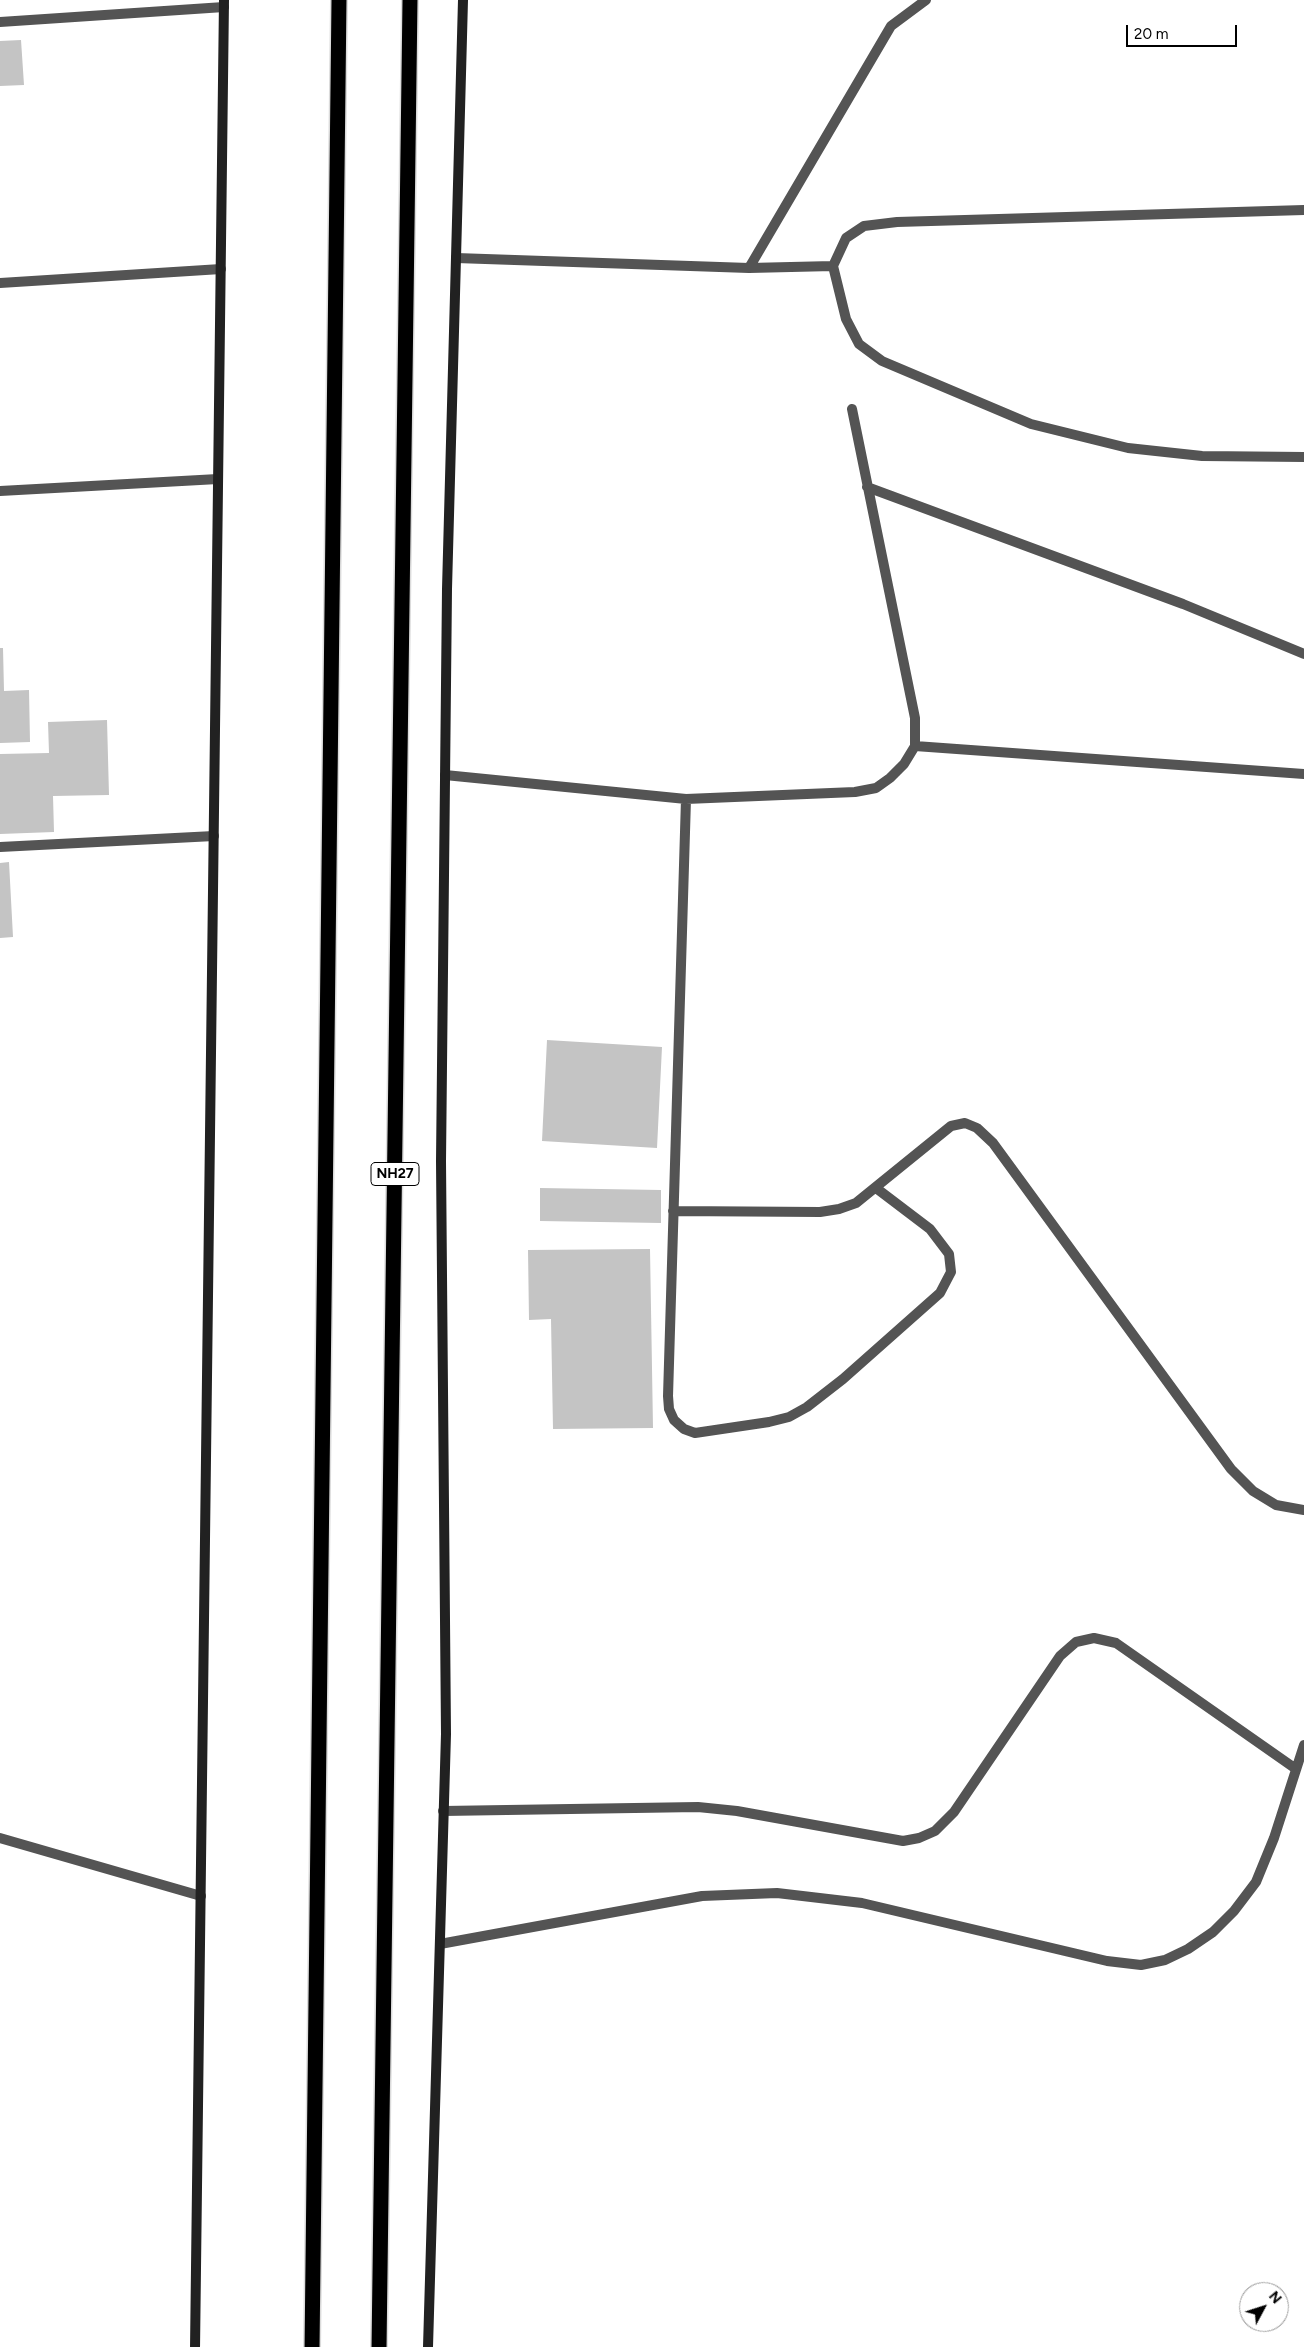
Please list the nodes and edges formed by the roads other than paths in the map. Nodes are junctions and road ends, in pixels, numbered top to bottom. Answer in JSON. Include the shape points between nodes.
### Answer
{"nodes":[{"id":1,"x":338,"y":0,"type":"edge"},
{"id":2,"x":410,"y":0,"type":"edge"},
{"id":3,"x":463,"y":0,"type":"edge"},
{"id":4,"x":926,"y":0,"type":"edge"},
{"id":5,"x":224,"y":4,"type":"edge"},
{"id":6,"x":0,"y":22,"type":"edge"},
{"id":7,"x":1304,"y":210,"type":"edge"},
{"id":8,"x":456,"y":258,"type":"junction"},
{"id":9,"x":833,"y":266,"type":"junction"},
{"id":10,"x":749,"y":268,"type":"junction"},
{"id":11,"x":221,"y":269,"type":"junction"},
{"id":12,"x":0,"y":283,"type":"edge"},
{"id":13,"x":852,"y":409,"type":"dead end"},
{"id":14,"x":1304,"y":457,"type":"edge"},
{"id":15,"x":218,"y":479,"type":"junction"},
{"id":16,"x":867,"y":487,"type":"junction"},
{"id":17,"x":0,"y":491,"type":"edge"},
{"id":18,"x":1304,"y":654,"type":"edge"},
{"id":19,"x":915,"y":746,"type":"junction"},
{"id":20,"x":1304,"y":774,"type":"edge"},
{"id":21,"x":445,"y":775,"type":"junction"},
{"id":22,"x":686,"y":799,"type":"junction"},
{"id":23,"x":214,"y":836,"type":"junction"},
{"id":24,"x":0,"y":847,"type":"edge"},
{"id":25,"x":876,"y":1188,"type":"junction"},
{"id":26,"x":673,"y":1211,"type":"junction"},
{"id":27,"x":1304,"y":1510,"type":"edge"},
{"id":28,"x":1304,"y":1745,"type":"edge"},
{"id":29,"x":1296,"y":1769,"type":"junction"},
{"id":30,"x":443,"y":1811,"type":"junction"},
{"id":31,"x":0,"y":1838,"type":"edge"},
{"id":32,"x":201,"y":1896,"type":"junction"},
{"id":33,"x":440,"y":1944,"type":"junction"},
{"id":34,"x":196,"y":2347,"type":"edge"},
{"id":35,"x":312,"y":2347,"type":"edge"},
{"id":36,"x":379,"y":2347,"type":"edge"},
{"id":37,"x":428,"y":2347,"type":"edge"}],
"edges":[{"from":1,"to":35,"type":"highway"},
{"from":2,"to":36,"type":"highway","number":"NH27"},
{"from":3,"to":8,"type":"street"},
{"from":4,"to":10,"type":"street","via":[[891,26]]},
{"from":5,"to":6,"type":"street"},
{"from":5,"to":11,"type":"street"},
{"from":7,"to":9,"type":"street","via":[[888,223],[864,226],[846,238]]},
{"from":8,"to":10,"type":"street"},
{"from":8,"to":21,"type":"street"},
{"from":9,"to":10,"type":"street"},
{"from":9,"to":14,"type":"street","via":[[846,319],[859,344],[882,361],[1031,424],[1128,448],[1202,456]]},
{"from":11,"to":12,"type":"street"},
{"from":11,"to":15,"type":"street"},
{"from":13,"to":16,"type":"street"},
{"from":15,"to":17,"type":"street"},
{"from":15,"to":23,"type":"street"},
{"from":16,"to":18,"type":"street","via":[[1182,604]]},
{"from":16,"to":19,"type":"street","via":[[915,718]]},
{"from":19,"to":20,"type":"street"},
{"from":19,"to":22,"type":"street","via":[[904,764],[876,788],[855,792]]},
{"from":21,"to":22,"type":"street"},
{"from":21,"to":30,"type":"street","via":[[441,1161],[446,1734]]},
{"from":22,"to":26,"type":"street"},
{"from":23,"to":24,"type":"street"},
{"from":23,"to":32,"type":"street"},
{"from":25,"to":26,"type":"street","via":[[856,1203],[820,1212]]},
{"from":25,"to":26,"type":"street","via":[[930,1229],[949,1254],[951,1272],[940,1293],[807,1407],[789,1417],[770,1422],[695,1433],[674,1420],[669,1409]]},
{"from":25,"to":27,"type":"street","via":[[951,1126],[965,1123],[977,1128],[994,1143],[1231,1469],[1253,1491],[1276,1505]]},
{"from":28,"to":29,"type":"street"},
{"from":29,"to":30,"type":"street","via":[[1116,1643],[1094,1638],[1076,1642],[1060,1656],[954,1812],[935,1831],[920,1838],[903,1841],[698,1807]]},
{"from":29,"to":33,"type":"street","via":[[1256,1882],[1234,1911],[1213,1932],[1188,1949],[1165,1960],[1141,1965],[1107,1961],[862,1903],[777,1894],[702,1896]]},
{"from":30,"to":33,"type":"street"},
{"from":31,"to":32,"type":"street"},
{"from":32,"to":34,"type":"street"},
{"from":33,"to":37,"type":"street"}]}
